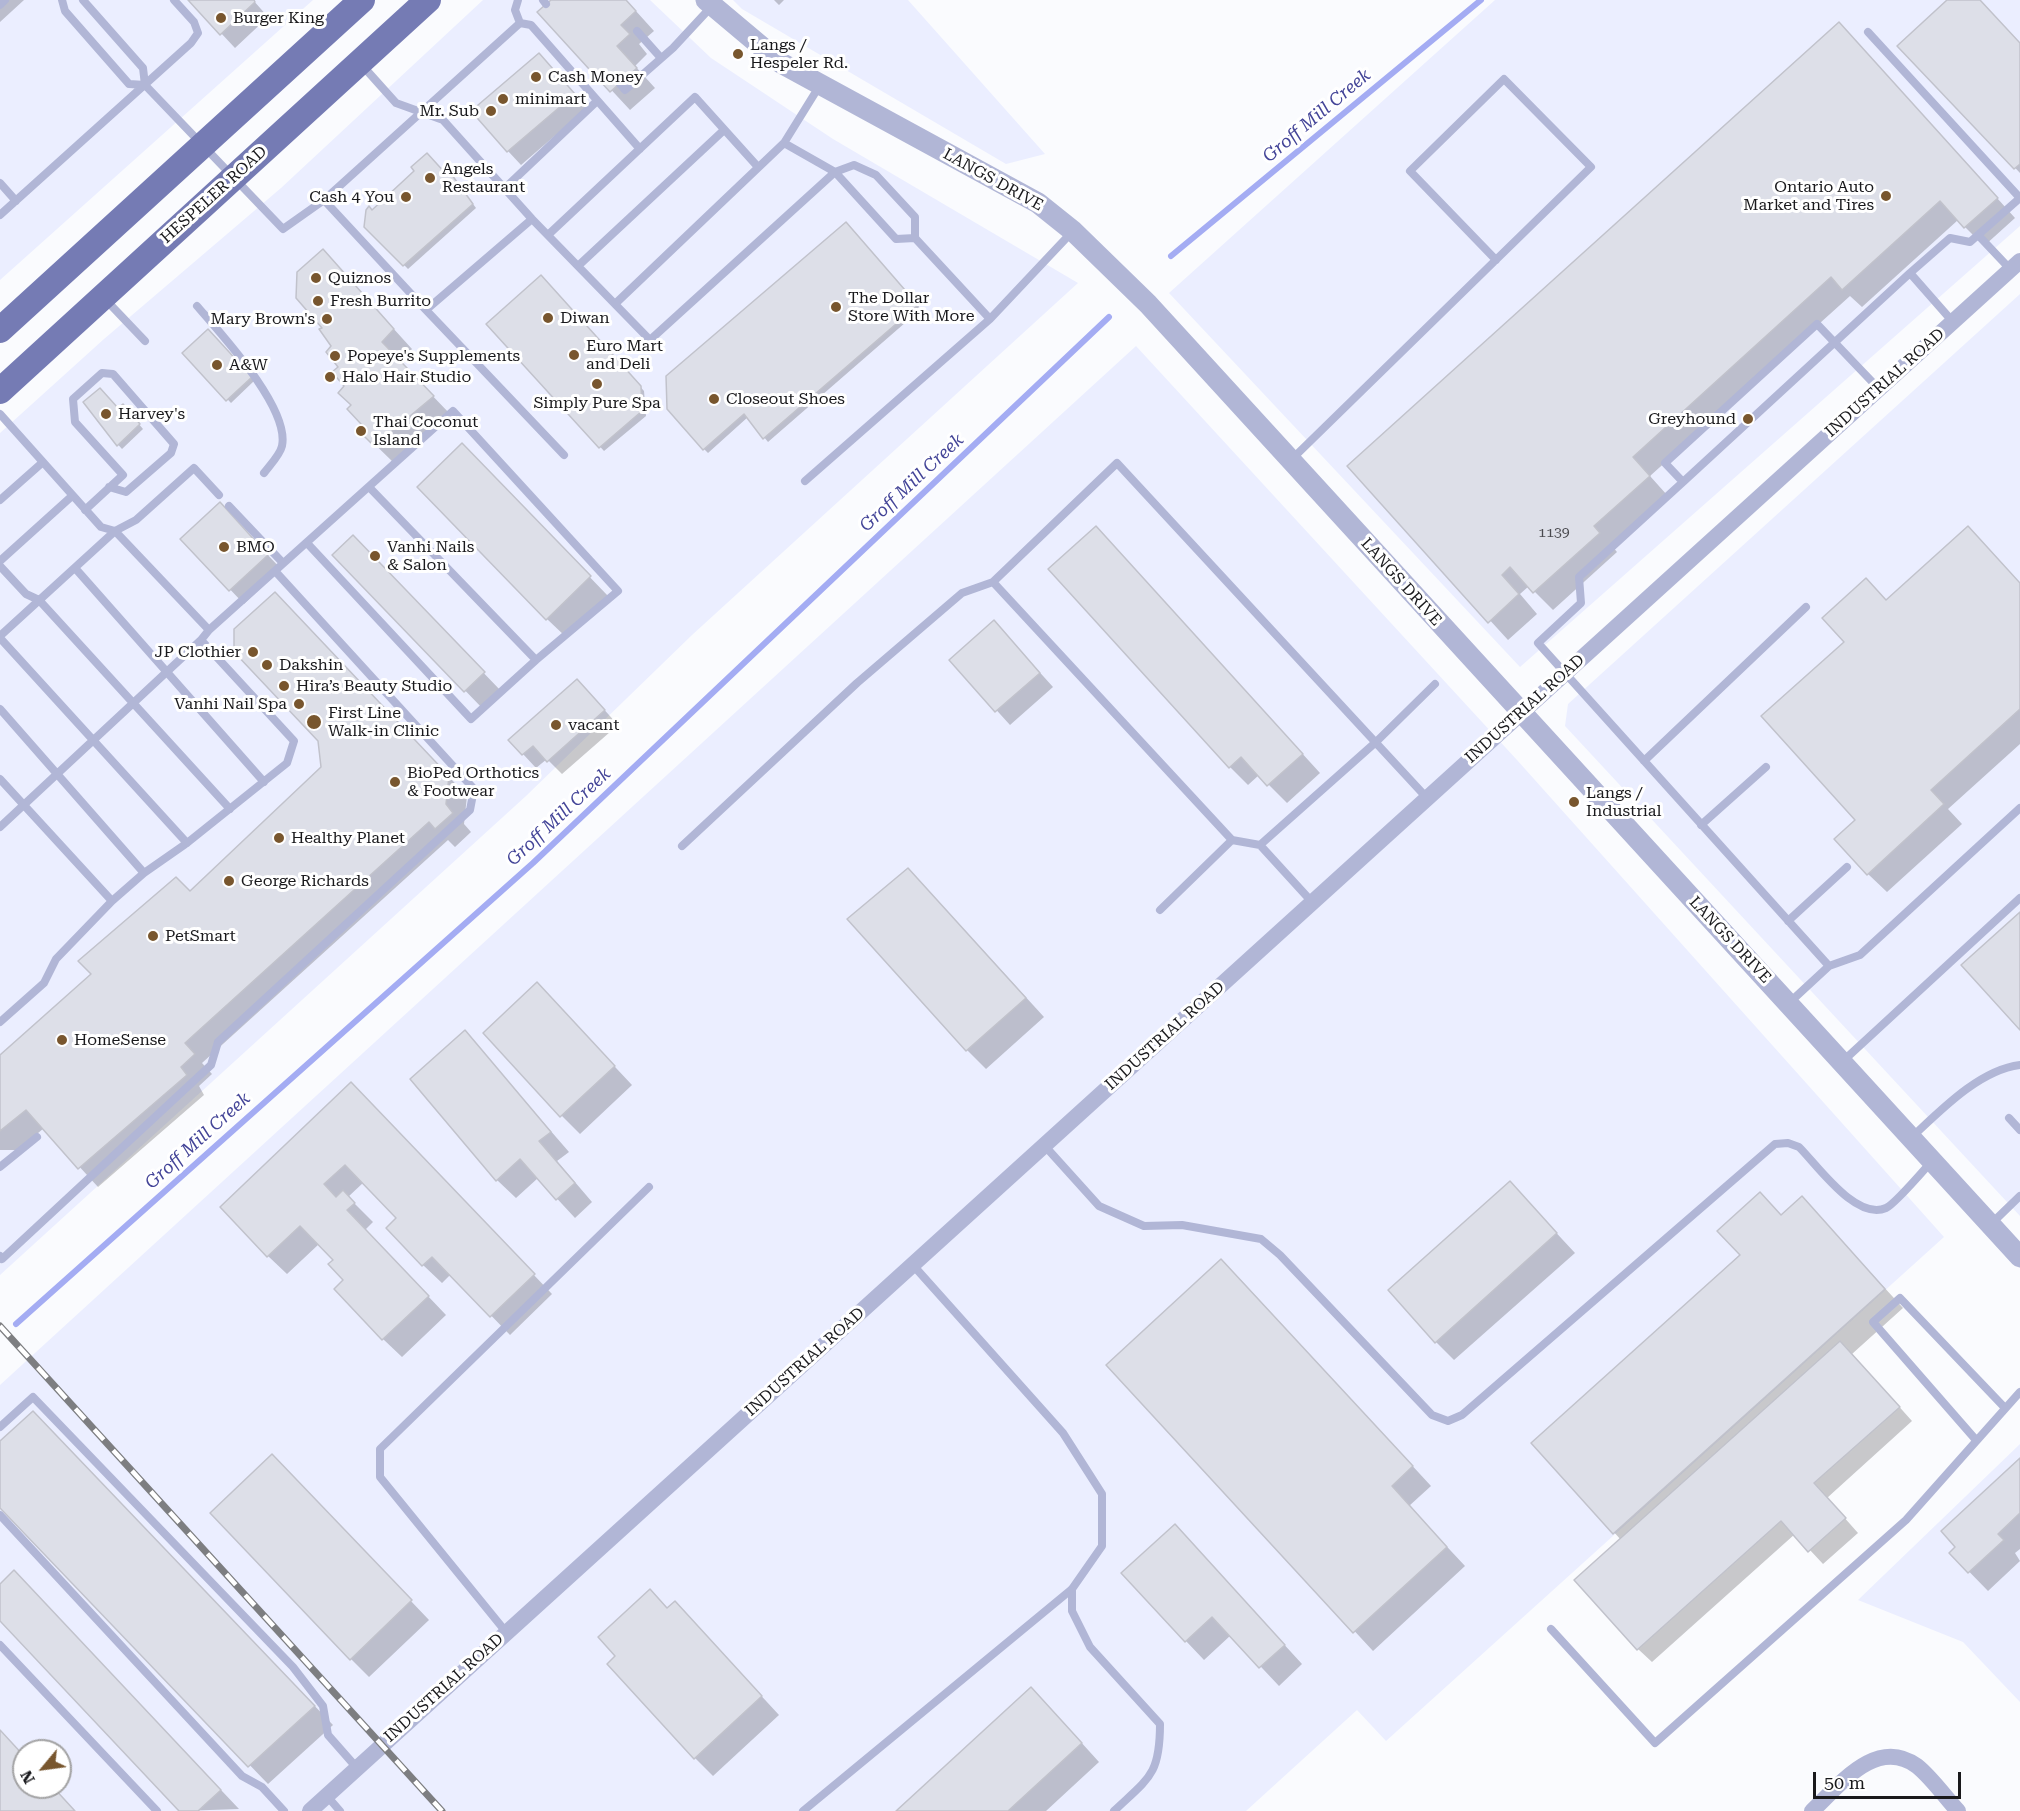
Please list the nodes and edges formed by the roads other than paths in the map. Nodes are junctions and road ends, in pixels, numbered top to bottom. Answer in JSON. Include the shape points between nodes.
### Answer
{"nodes":[{"id":1,"x":5,"y":0,"type":"edge"},
{"id":2,"x":62,"y":0,"type":"edge"},
{"id":3,"x":83,"y":0,"type":"edge"},
{"id":4,"x":174,"y":0,"type":"edge"},
{"id":5,"x":362,"y":0,"type":"edge"},
{"id":6,"x":428,"y":0,"type":"edge"},
{"id":7,"x":518,"y":0,"type":"edge"},
{"id":8,"x":709,"y":3,"type":"edge"},
{"id":9,"x":0,"y":4,"type":"edge"},
{"id":10,"x":520,"y":23,"type":"junction"},
{"id":11,"x":637,"y":31,"type":"dead end"},
{"id":12,"x":1868,"y":32,"type":"dead end"},
{"id":13,"x":661,"y":58,"type":"junction"},
{"id":14,"x":360,"y":62,"type":"junction"},
{"id":15,"x":620,"y":84,"type":"dead end"},
{"id":16,"x":145,"y":85,"type":"junction"},
{"id":17,"x":820,"y":85,"type":"junction"},
{"id":18,"x":597,"y":101,"type":"junction"},
{"id":19,"x":421,"y":114,"type":"junction"},
{"id":20,"x":724,"y":130,"type":"junction"},
{"id":21,"x":784,"y":143,"type":"junction"},
{"id":22,"x":202,"y":145,"type":"junction"},
{"id":23,"x":640,"y":149,"type":"junction"},
{"id":24,"x":758,"y":167,"type":"junction"},
{"id":25,"x":835,"y":172,"type":"junction"},
{"id":26,"x":233,"y":177,"type":"junction"},
{"id":27,"x":0,"y":183,"type":"edge"},
{"id":28,"x":505,"y":188,"type":"junction"},
{"id":29,"x":2020,"y":198,"type":"edge"},
{"id":30,"x":324,"y":200,"type":"junction"},
{"id":31,"x":16,"y":201,"type":"junction"},
{"id":32,"x":0,"y":215,"type":"edge"},
{"id":33,"x":532,"y":219,"type":"junction"},
{"id":34,"x":1073,"y":231,"type":"junction"},
{"id":35,"x":548,"y":235,"type":"junction"},
{"id":36,"x":1978,"y":235,"type":"junction"},
{"id":37,"x":915,"y":238,"type":"junction"},
{"id":38,"x":1496,"y":260,"type":"junction"},
{"id":39,"x":578,"y":266,"type":"junction"},
{"id":40,"x":2015,"y":266,"type":"edge"},
{"id":41,"x":1910,"y":273,"type":"junction"},
{"id":42,"x":103,"y":296,"type":"junction"},
{"id":43,"x":615,"y":304,"type":"junction"},
{"id":44,"x":197,"y":306,"type":"dead end"},
{"id":45,"x":426,"y":310,"type":"junction"},
{"id":46,"x":990,"y":319,"type":"junction"},
{"id":47,"x":1953,"y":322,"type":"junction"},
{"id":48,"x":0,"y":330,"type":"edge"},
{"id":49,"x":145,"y":341,"type":"dead end"},
{"id":50,"x":1836,"y":343,"type":"junction"},
{"id":51,"x":1879,"y":389,"type":"junction"},
{"id":52,"x":0,"y":391,"type":"edge"},
{"id":53,"x":0,"y":414,"type":"edge"},
{"id":54,"x":564,"y":455,"type":"dead end"},
{"id":55,"x":1290,"y":460,"type":"junction"},
{"id":56,"x":43,"y":462,"type":"junction"},
{"id":57,"x":264,"y":473,"type":"dead end"},
{"id":58,"x":805,"y":481,"type":"dead end"},
{"id":59,"x":1683,"y":482,"type":"junction"},
{"id":60,"x":109,"y":487,"type":"junction"},
{"id":61,"x":369,"y":487,"type":"junction"},
{"id":62,"x":219,"y":495,"type":"dead end"},
{"id":63,"x":72,"y":496,"type":"junction"},
{"id":64,"x":0,"y":500,"type":"edge"},
{"id":65,"x":229,"y":506,"type":"dead end"},
{"id":66,"x":84,"y":510,"type":"junction"},
{"id":67,"x":115,"y":531,"type":"junction"},
{"id":68,"x":307,"y":543,"type":"junction"},
{"id":69,"x":0,"y":561,"type":"edge"},
{"id":70,"x":283,"y":563,"type":"junction"},
{"id":71,"x":0,"y":566,"type":"edge"},
{"id":72,"x":75,"y":568,"type":"junction"},
{"id":73,"x":275,"y":571,"type":"junction"},
{"id":74,"x":993,"y":582,"type":"junction"},
{"id":75,"x":39,"y":600,"type":"junction"},
{"id":76,"x":1806,"y":607,"type":"dead end"},
{"id":77,"x":209,"y":630,"type":"junction"},
{"id":78,"x":0,"y":637,"type":"edge"},
{"id":79,"x":201,"y":640,"type":"junction"},
{"id":80,"x":536,"y":660,"type":"junction"},
{"id":81,"x":168,"y":671,"type":"junction"},
{"id":82,"x":1565,"y":673,"type":"junction"},
{"id":83,"x":1435,"y":684,"type":"dead end"},
{"id":84,"x":134,"y":703,"type":"junction"},
{"id":85,"x":0,"y":709,"type":"edge"},
{"id":86,"x":1521,"y":712,"type":"junction"},
{"id":87,"x":93,"y":741,"type":"junction"},
{"id":88,"x":1376,"y":742,"type":"junction"},
{"id":89,"x":1644,"y":761,"type":"junction"},
{"id":90,"x":1766,"y":766,"type":"dead end"},
{"id":91,"x":57,"y":774,"type":"junction"},
{"id":92,"x":0,"y":779,"type":"edge"},
{"id":93,"x":264,"y":782,"type":"junction"},
{"id":94,"x":1427,"y":798,"type":"junction"},
{"id":95,"x":24,"y":805,"type":"junction"},
{"id":96,"x":2020,"y":808,"type":"edge"},
{"id":97,"x":230,"y":809,"type":"junction"},
{"id":98,"x":1701,"y":825,"type":"junction"},
{"id":99,"x":0,"y":827,"type":"edge"},
{"id":100,"x":1232,"y":840,"type":"junction"},
{"id":101,"x":187,"y":843,"type":"junction"},
{"id":102,"x":1260,"y":845,"type":"junction"},
{"id":103,"x":682,"y":846,"type":"dead end"},
{"id":104,"x":1846,"y":867,"type":"dead end"},
{"id":105,"x":144,"y":873,"type":"junction"},
{"id":106,"x":2020,"y":898,"type":"edge"},
{"id":107,"x":112,"y":901,"type":"junction"},
{"id":108,"x":1312,"y":902,"type":"junction"},
{"id":109,"x":1160,"y":910,"type":"dead end"},
{"id":110,"x":1788,"y":921,"type":"junction"},
{"id":111,"x":1829,"y":966,"type":"junction"},
{"id":112,"x":1788,"y":1004,"type":"junction"},
{"id":113,"x":0,"y":1022,"type":"edge"},
{"id":114,"x":1842,"y":1062,"type":"junction"},
{"id":115,"x":2020,"y":1065,"type":"edge"},
{"id":116,"x":2009,"y":1118,"type":"dead end"},
{"id":117,"x":2020,"y":1130,"type":"edge"},
{"id":118,"x":37,"y":1137,"type":"dead end"},
{"id":119,"x":1911,"y":1138,"type":"junction"},
{"id":120,"x":1044,"y":1145,"type":"junction"},
{"id":121,"x":1933,"y":1161,"type":"junction"},
{"id":122,"x":0,"y":1167,"type":"edge"},
{"id":123,"x":649,"y":1187,"type":"dead end"},
{"id":124,"x":2020,"y":1196,"type":"edge"},
{"id":125,"x":1990,"y":1225,"type":"junction"},
{"id":126,"x":0,"y":1256,"type":"edge"},
{"id":127,"x":2020,"y":1257,"type":"edge"},
{"id":128,"x":912,"y":1264,"type":"junction"},
{"id":129,"x":2020,"y":1392,"type":"edge"},
{"id":130,"x":2005,"y":1408,"type":"junction"},
{"id":131,"x":0,"y":1427,"type":"edge"},
{"id":132,"x":1976,"y":1440,"type":"junction"},
{"id":133,"x":0,"y":1515,"type":"edge"},
{"id":134,"x":1072,"y":1589,"type":"junction"},
{"id":135,"x":1551,"y":1629,"type":"dead end"},
{"id":136,"x":506,"y":1632,"type":"junction"},
{"id":137,"x":0,"y":1645,"type":"edge"},
{"id":138,"x":357,"y":1768,"type":"junction"},
{"id":139,"x":327,"y":1796,"type":"junction"},
{"id":140,"x":157,"y":1811,"type":"edge"},
{"id":141,"x":284,"y":1811,"type":"edge"},
{"id":142,"x":310,"y":1811,"type":"edge"},
{"id":143,"x":340,"y":1811,"type":"edge"},
{"id":144,"x":803,"y":1811,"type":"edge"},
{"id":145,"x":1114,"y":1811,"type":"edge"},
{"id":146,"x":1812,"y":1811,"type":"edge"},
{"id":147,"x":1958,"y":1811,"type":"edge"}],
"edges":[{"from":1,"to":9,"type":"lane"},
{"from":2,"to":16,"type":"lane","via":[[65,11],[129,84]]},
{"from":3,"to":16,"type":"lane","via":[[143,68]]},
{"from":4,"to":16,"type":"lane","via":[[194,22],[198,33]]},
{"from":5,"to":22,"type":"main road"},
{"from":6,"to":14,"type":"main road","name":"HESPELER ROAD"},
{"from":7,"to":10,"type":"lane","via":[[514,10]]},
{"from":8,"to":13,"type":"lane"},
{"from":8,"to":17,"type":"street","name":"LANGS DRIVE","via":[[781,63]]},
{"from":10,"to":18,"type":"lane","via":[[531,25]]},
{"from":10,"to":19,"type":"lane"},
{"from":11,"to":13,"type":"lane"},
{"from":12,"to":29,"type":"lane"},
{"from":13,"to":15,"type":"lane","via":[[625,90]]},
{"from":14,"to":19,"type":"lane","via":[[396,103]]},
{"from":14,"to":26,"type":"main road","name":"HESPELER ROAD"},
{"from":16,"to":22,"type":"lane"},
{"from":16,"to":31,"type":"lane"},
{"from":17,"to":21,"type":"lane"},
{"from":17,"to":34,"type":"street","name":"LANGS DRIVE","via":[[1038,203]]},
{"from":18,"to":23,"type":"lane"},
{"from":18,"to":28,"type":"lane"},
{"from":19,"to":28,"type":"lane","via":[[443,120]]},
{"from":19,"to":30,"type":"lane"},
{"from":20,"to":23,"type":"lane","via":[[695,98]]},
{"from":20,"to":24,"type":"lane"},
{"from":20,"to":39,"type":"lane"},
{"from":21,"to":24,"type":"lane"},
{"from":21,"to":25,"type":"lane"},
{"from":22,"to":26,"type":"lane"},
{"from":22,"to":48,"type":"main road"},
{"from":23,"to":35,"type":"lane"},
{"from":24,"to":43,"type":"lane"},
{"from":25,"to":37,"type":"lane","via":[[896,239]]},
{"from":25,"to":37,"type":"lane","via":[[854,165],[876,175],[915,217]]},
{"from":25,"to":43,"type":"lane","via":[[650,340]]},
{"from":26,"to":30,"type":"lane","via":[[283,229]]},
{"from":26,"to":42,"type":"main road","name":"HESPELER ROAD"},
{"from":27,"to":31,"type":"lane"},
{"from":28,"to":33,"type":"lane"},
{"from":29,"to":36,"type":"lane"},
{"from":30,"to":45,"type":"lane"},
{"from":31,"to":32,"type":"lane"},
{"from":33,"to":35,"type":"lane"},
{"from":33,"to":45,"type":"lane"},
{"from":34,"to":46,"type":"lane"},
{"from":34,"to":55,"type":"street","name":"LANGS DRIVE","via":[[1148,304]]},
{"from":35,"to":39,"type":"lane"},
{"from":36,"to":40,"type":"lane"},
{"from":36,"to":41,"type":"lane","via":[[1970,242],[1950,237]]},
{"from":37,"to":46,"type":"lane"},
{"from":38,"to":38,"type":"lane","via":[[1591,167],[1504,79],[1410,171]]},
{"from":38,"to":55,"type":"lane"},
{"from":39,"to":43,"type":"lane"},
{"from":40,"to":47,"type":"street","name":"INDUSTRIAL ROAD"},
{"from":41,"to":47,"type":"lane"},
{"from":41,"to":50,"type":"lane"},
{"from":42,"to":49,"type":"lane"},
{"from":42,"to":52,"type":"main road","name":"HESPELER ROAD"},
{"from":44,"to":57,"type":"lane","via":[[258,379],[283,434],[282,449]]},
{"from":45,"to":54,"type":"lane"},
{"from":46,"to":58,"type":"lane"},
{"from":47,"to":51,"type":"street","name":"INDUSTRIAL ROAD"},
{"from":50,"to":51,"type":"lane"},
{"from":50,"to":59,"type":"lane"},
{"from":50,"to":59,"type":"lane","via":[[1816,324],[1665,463]]},
{"from":51,"to":82,"type":"street","name":"INDUSTRIAL ROAD"},
{"from":53,"to":56,"type":"lane"},
{"from":55,"to":86,"type":"street","name":"LANGS DRIVE"},
{"from":56,"to":63,"type":"lane"},
{"from":56,"to":64,"type":"lane"},
{"from":59,"to":82,"type":"lane","via":[[1579,577],[1581,603],[1538,643]]},
{"from":60,"to":60,"type":"lane","via":[[126,492],[171,453],[174,444],[113,374],[102,373],[73,399],[75,422],[123,475]]},
{"from":60,"to":66,"type":"lane"},
{"from":61,"to":68,"type":"lane"},
{"from":61,"to":80,"type":"lane"},
{"from":61,"to":80,"type":"lane","via":[[453,411],[618,591]]},
{"from":62,"to":67,"type":"lane","via":[[194,468],[136,520]]},
{"from":63,"to":66,"type":"lane"},
{"from":63,"to":69,"type":"lane"},
{"from":65,"to":70,"type":"lane"},
{"from":66,"to":67,"type":"lane","via":[[101,527]]},
{"from":67,"to":72,"type":"lane"},
{"from":67,"to":77,"type":"lane"},
{"from":68,"to":70,"type":"lane"},
{"from":68,"to":80,"type":"lane","via":[[471,719]]},
{"from":70,"to":73,"type":"lane"},
{"from":71,"to":75,"type":"lane","via":[[27,594]]},
{"from":72,"to":75,"type":"lane"},
{"from":72,"to":81,"type":"lane"},
{"from":73,"to":77,"type":"lane"},
{"from":73,"to":126,"type":"lane","via":[[474,789],[470,810],[218,1042],[212,1065],[2,1259]]},
{"from":74,"to":88,"type":"lane","via":[[1117,463]]},
{"from":74,"to":100,"type":"lane"},
{"from":74,"to":103,"type":"lane","via":[[962,592],[857,683]]},
{"from":75,"to":78,"type":"lane"},
{"from":75,"to":84,"type":"lane"},
{"from":76,"to":89,"type":"lane"},
{"from":77,"to":79,"type":"lane"},
{"from":78,"to":87,"type":"lane"},
{"from":79,"to":81,"type":"lane"},
{"from":79,"to":93,"type":"lane","via":[[294,741],[287,762]]},
{"from":81,"to":84,"type":"lane"},
{"from":81,"to":93,"type":"lane"},
{"from":82,"to":86,"type":"street","name":"INDUSTRIAL ROAD"},
{"from":82,"to":89,"type":"lane"},
{"from":83,"to":88,"type":"lane"},
{"from":84,"to":87,"type":"lane"},
{"from":84,"to":97,"type":"lane"},
{"from":85,"to":91,"type":"lane"},
{"from":86,"to":94,"type":"street","name":"INDUSTRIAL ROAD"},
{"from":86,"to":112,"type":"street","name":"LANGS DRIVE"},
{"from":87,"to":91,"type":"lane"},
{"from":87,"to":101,"type":"lane"},
{"from":88,"to":94,"type":"lane"},
{"from":88,"to":102,"type":"lane"},
{"from":89,"to":98,"type":"lane"},
{"from":90,"to":98,"type":"lane"},
{"from":91,"to":95,"type":"lane"},
{"from":91,"to":105,"type":"lane"},
{"from":92,"to":95,"type":"lane"},
{"from":93,"to":97,"type":"lane"},
{"from":94,"to":108,"type":"street","name":"INDUSTRIAL ROAD"},
{"from":95,"to":99,"type":"lane"},
{"from":95,"to":107,"type":"lane"},
{"from":96,"to":111,"type":"lane","via":[[1860,955]]},
{"from":97,"to":101,"type":"lane"},
{"from":98,"to":110,"type":"lane"},
{"from":100,"to":102,"type":"lane"},
{"from":100,"to":109,"type":"lane"},
{"from":101,"to":105,"type":"lane"},
{"from":102,"to":108,"type":"lane"},
{"from":104,"to":110,"type":"lane"},
{"from":105,"to":107,"type":"lane"},
{"from":106,"to":114,"type":"lane"},
{"from":107,"to":113,"type":"lane","via":[[56,959],[44,984]]},
{"from":108,"to":120,"type":"street","name":"INDUSTRIAL ROAD"},
{"from":110,"to":111,"type":"lane"},
{"from":111,"to":112,"type":"lane"},
{"from":112,"to":114,"type":"street","name":"LANGS DRIVE"},
{"from":114,"to":119,"type":"street","name":"LANGS DRIVE"},
{"from":115,"to":119,"type":"lane","via":[[2006,1066],[1959,1094]]},
{"from":116,"to":117,"type":"lane"},
{"from":118,"to":122,"type":"lane"},
{"from":119,"to":121,"type":"street","name":"LANGS DRIVE"},
{"from":120,"to":121,"type":"lane","via":[[1100,1206],[1144,1226],[1182,1225],[1261,1239],[1432,1415],[1448,1421],[1461,1415],[1775,1144],[1799,1147],[1849,1200],[1868,1210],[1887,1208]]},
{"from":120,"to":128,"type":"street","name":"INDUSTRIAL ROAD"},
{"from":121,"to":125,"type":"street","name":"LANGS DRIVE"},
{"from":123,"to":136,"type":"lane","via":[[380,1449],[380,1477]]},
{"from":124,"to":125,"type":"lane"},
{"from":125,"to":127,"type":"street","name":"LANGS DRIVE"},
{"from":128,"to":134,"type":"lane","via":[[1063,1433],[1102,1494],[1102,1546]]},
{"from":128,"to":136,"type":"street","name":"INDUSTRIAL ROAD"},
{"from":129,"to":130,"type":"lane"},
{"from":130,"to":132,"type":"lane"},
{"from":130,"to":132,"type":"lane","via":[[1900,1298],[1873,1322]]},
{"from":131,"to":138,"type":"lane","via":[[33,1397],[293,1667],[324,1706],[328,1735]]},
{"from":132,"to":135,"type":"lane","via":[[1906,1520],[1655,1743]]},
{"from":133,"to":141,"type":"lane","via":[[242,1776],[262,1787]]},
{"from":134,"to":144,"type":"lane"},
{"from":134,"to":145,"type":"lane","via":[[1072,1611],[1090,1647],[1160,1724],[1160,1748],[1152,1776]]},
{"from":136,"to":138,"type":"street","name":"INDUSTRIAL ROAD"},
{"from":137,"to":140,"type":"lane"},
{"from":138,"to":139,"type":"street","name":"INDUSTRIAL ROAD"},
{"from":139,"to":142,"type":"street","name":"INDUSTRIAL ROAD"},
{"from":139,"to":143,"type":"lane"},
{"from":146,"to":147,"type":"street","via":[[1866,1761],[1883,1756],[1900,1757],[1917,1766]]}]}
